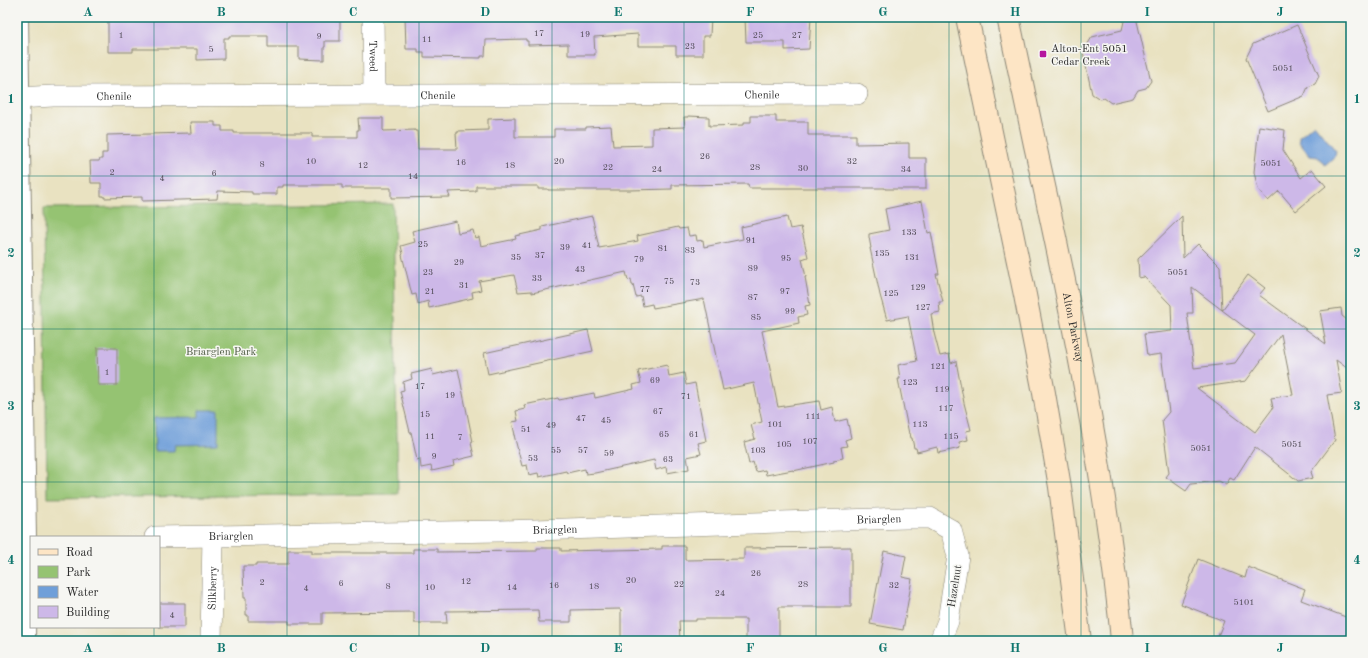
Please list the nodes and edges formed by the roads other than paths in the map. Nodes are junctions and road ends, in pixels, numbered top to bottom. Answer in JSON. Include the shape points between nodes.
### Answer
{"nodes":[{"id":1,"x":17,"y":17,"type":"edge"},
{"id":2,"x":373,"y":17,"type":"edge"},
{"id":3,"x":967,"y":17,"type":"edge"},
{"id":4,"x":1008,"y":17,"type":"edge"},
{"id":5,"x":374,"y":94,"type":"junction"},
{"id":6,"x":857,"y":94,"type":"dead end"},
{"id":7,"x":18,"y":98,"type":"junction"},
{"id":8,"x":951,"y":530,"type":"joint"},
{"id":9,"x":212,"y":536,"type":"junction"},
{"id":10,"x":160,"y":537,"type":"edge"},
{"id":11,"x":28,"y":539,"type":"edge"},
{"id":12,"x":24,"y":641,"type":"edge"},
{"id":13,"x":211,"y":641,"type":"edge"},
{"id":14,"x":940,"y":641,"type":"edge"},
{"id":15,"x":1080,"y":641,"type":"edge"},
{"id":16,"x":1122,"y":641,"type":"edge"}],
"edges":[{"from":1,"to":7,"type":"street"},
{"from":2,"to":5,"type":"street","name":"Tweed"},
{"from":3,"to":15,"type":"main road","via":[[1044,393],[1060,487]]},
{"from":4,"to":16,"type":"main road","name":"Alton Parkway","via":[[1095,438],[1113,557]]},
{"from":5,"to":6,"type":"street","name":"Chenile"},
{"from":5,"to":7,"type":"street","name":"Chenile"},
{"from":7,"to":11,"type":"street"},
{"from":8,"to":9,"type":"street","name":"Briarglen","via":[[930,518],[906,518],[500,531]]},
{"from":8,"to":14,"type":"street","name":"Hazelnut","via":[[958,556],[948,622]]},
{"from":9,"to":10,"type":"street","name":"Briarglen"},
{"from":9,"to":13,"type":"street","name":"Silkberry"},
{"from":11,"to":12,"type":"street"}]}
